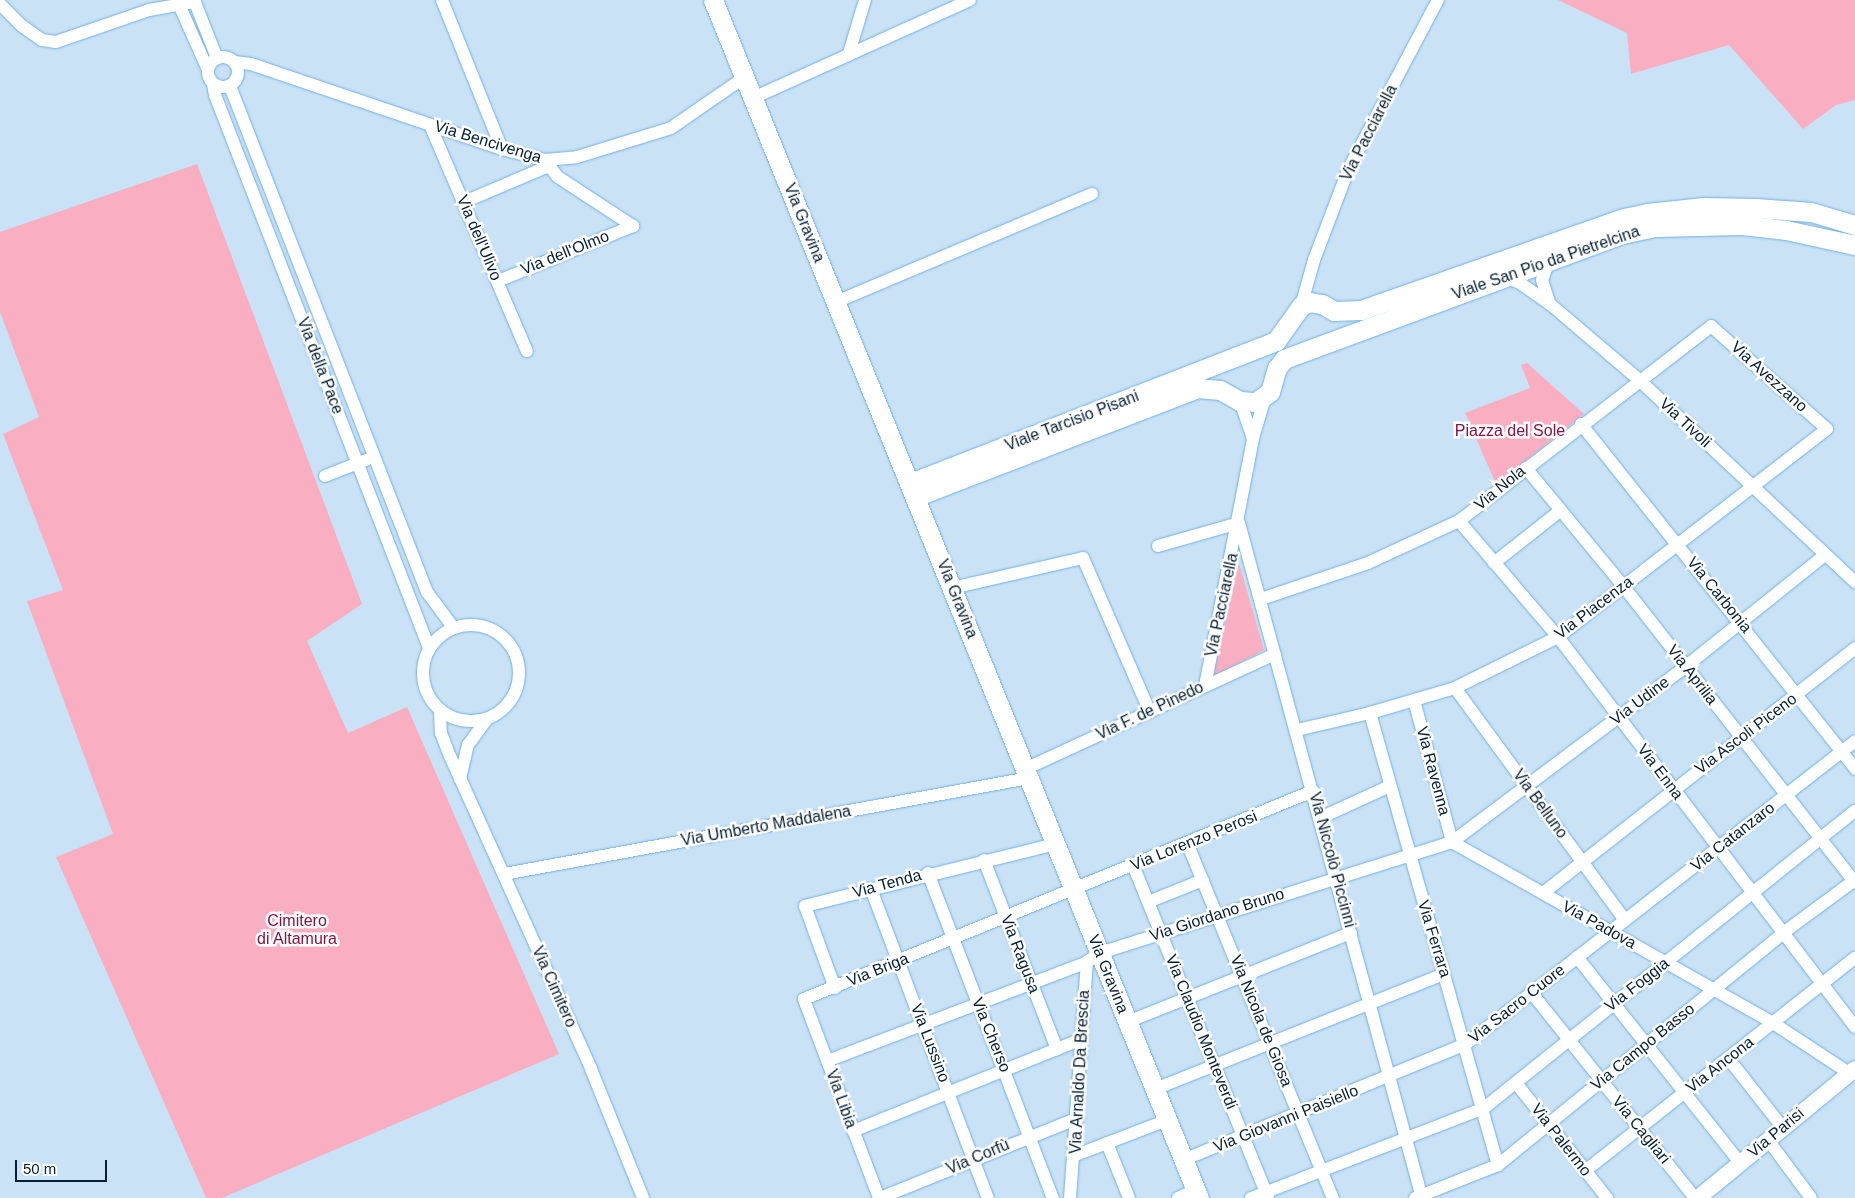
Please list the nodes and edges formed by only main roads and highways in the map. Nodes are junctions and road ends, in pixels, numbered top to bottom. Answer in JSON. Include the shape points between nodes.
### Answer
{"nodes":[{"id":1,"x":713,"y":0,"type":"edge"},
{"id":2,"x":1855,"y":225,"type":"edge"},
{"id":3,"x":1855,"y":245,"type":"edge"},
{"id":4,"x":1301,"y":306,"type":"joint"},
{"id":5,"x":1328,"y":307,"type":"junction"},
{"id":6,"x":1333,"y":340,"type":"junction"},
{"id":7,"x":1234,"y":358,"type":"junction"},
{"id":8,"x":1235,"y":397,"type":"junction"},
{"id":9,"x":1265,"y":398,"type":"joint"},
{"id":10,"x":913,"y":490,"type":"junction"},
{"id":11,"x":1197,"y":1194,"type":"edge"}],
"edges":[{"from":1,"to":10,"type":"main road","name":"Via Gravina"},
{"from":2,"to":5,"type":"main road","name":"Viale San Pio da Pietrelcina","via":[[1811,212],[1756,208],[1647,213],[1624,218],[1361,310]]},
{"from":3,"to":6,"type":"main road","name":"Viale San Pio da Pietrelcina","via":[[1786,230],[1742,225],[1656,226],[1622,234]]},
{"from":4,"to":5,"type":"main road","name":"Viale San Pio da Pietrelcina","via":[[1309,302]]},
{"from":4,"to":7,"type":"main road","name":"Viale Tarcisio Pisani","via":[[1276,341]]},
{"from":5,"to":6,"type":"main road","via":[[1338,325]]},
{"from":6,"to":9,"type":"main road","name":"Viale San Pio da Pietrelcina","via":[[1284,359]]},
{"from":7,"to":8,"type":"main road","via":[[1224,376]]},
{"from":7,"to":10,"type":"main road","name":"Viale Tarcisio Pisani"},
{"from":8,"to":9,"type":"main road","name":"Viale Tarcisio Pisani"},
{"from":8,"to":10,"type":"main road","name":"Viale Tarcisio Pisani","via":[[1197,388]]},
{"from":10,"to":11,"type":"main road","name":"Via Gravina","via":[[1074,890],[1093,957],[1128,1022]]}]}
